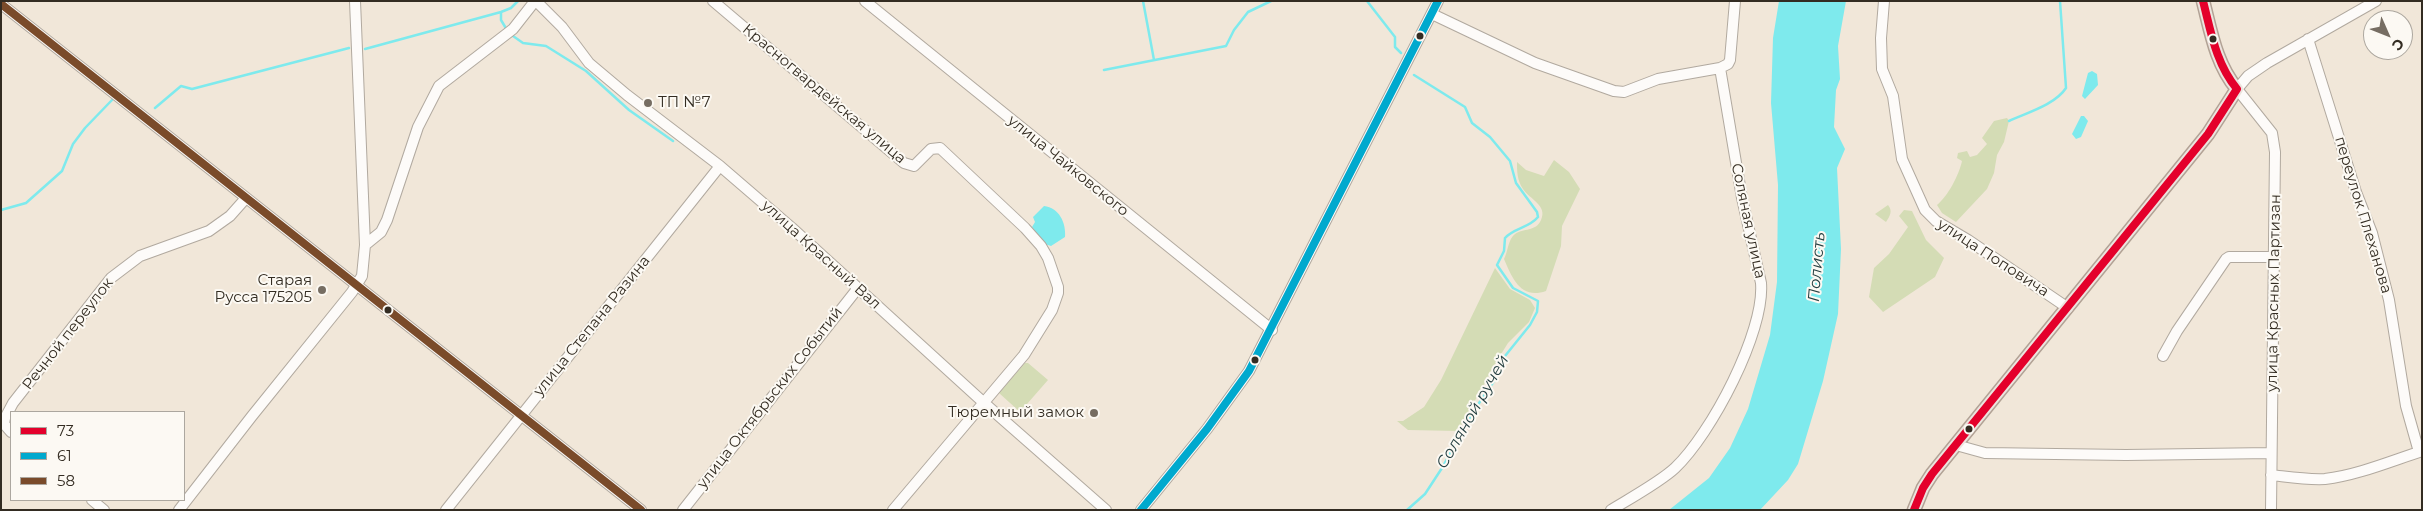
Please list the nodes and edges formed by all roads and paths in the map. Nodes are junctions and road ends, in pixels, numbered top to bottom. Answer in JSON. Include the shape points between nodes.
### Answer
{"nodes":[{"id":1,"x":355,"y":1,"type":"edge"},
{"id":2,"x":535,"y":1,"type":"edge"},
{"id":3,"x":713,"y":1,"type":"edge"},
{"id":4,"x":865,"y":1,"type":"edge"},
{"id":5,"x":1438,"y":1,"type":"edge"},
{"id":6,"x":1735,"y":1,"type":"edge"},
{"id":7,"x":1884,"y":1,"type":"edge"},
{"id":8,"x":2204,"y":1,"type":"edge"},
{"id":9,"x":2376,"y":1,"type":"edge"},
{"id":10,"x":1,"y":4,"type":"edge"},
{"id":11,"x":1432,"y":14,"type":"junction"},
{"id":12,"x":2308,"y":39,"type":"junction"},
{"id":13,"x":1720,"y":68,"type":"junction"},
{"id":14,"x":2237,"y":89,"type":"junction"},
{"id":15,"x":720,"y":166,"type":"junction"},
{"id":16,"x":246,"y":198,"type":"junction"},
{"id":17,"x":365,"y":245,"type":"junction"},
{"id":18,"x":2274,"y":257,"type":"junction"},
{"id":19,"x":357,"y":285,"type":"junction"},
{"id":20,"x":858,"y":288,"type":"junction"},
{"id":21,"x":2068,"y":308,"type":"junction"},
{"id":22,"x":1272,"y":330,"type":"junction"},
{"id":23,"x":2163,"y":356,"type":"dead end"},
{"id":24,"x":982,"y":402,"type":"junction"},
{"id":25,"x":521,"y":415,"type":"junction"},
{"id":26,"x":10,"y":431,"type":"edge"},
{"id":27,"x":1956,"y":444,"type":"junction"},
{"id":28,"x":2420,"y":451,"type":"edge"},
{"id":29,"x":2271,"y":453,"type":"junction"},
{"id":30,"x":2271,"y":475,"type":"junction"},
{"id":31,"x":93,"y":501,"type":"edge"},
{"id":32,"x":104,"y":510,"type":"edge"},
{"id":33,"x":180,"y":510,"type":"edge"},
{"id":34,"x":446,"y":510,"type":"edge"},
{"id":35,"x":641,"y":510,"type":"edge"},
{"id":36,"x":683,"y":510,"type":"edge"},
{"id":37,"x":893,"y":510,"type":"edge"},
{"id":38,"x":1106,"y":510,"type":"edge"},
{"id":39,"x":1141,"y":510,"type":"edge"},
{"id":40,"x":1610,"y":510,"type":"edge"},
{"id":41,"x":1914,"y":510,"type":"edge"},
{"id":42,"x":2271,"y":510,"type":"edge"}],
"edges":[{"from":1,"to":17,"type":"street"},
{"from":2,"to":15,"type":"street","name":"улица Красный Вал","via":[[562,27],[589,63]]},
{"from":2,"to":17,"type":"street","via":[[513,29],[439,86],[412,144],[387,220],[381,232]]},
{"from":3,"to":24,"type":"street","name":"Красногвардейская улица","via":[[904,163],[914,166],[931,148],[940,148],[1041,246],[1058,287],[1052,310],[1024,355]]},
{"from":4,"to":22,"type":"street","name":"улица Чайковского"},
{"from":5,"to":11,"type":"street"},
{"from":6,"to":13,"type":"street","via":[[1730,60]]},
{"from":7,"to":21,"type":"street","name":"улица Поповича","via":[[1882,69],[1893,96],[1902,159],[1926,210],[1936,221]]},
{"from":8,"to":14,"type":"main road","via":[[2221,64]]},
{"from":9,"to":12,"type":"street"},
{"from":10,"to":16,"type":"street"},
{"from":11,"to":13,"type":"street","via":[[1535,63],[1614,91],[1624,92],[1658,79]]},
{"from":11,"to":22,"type":"street"},
{"from":12,"to":14,"type":"street","via":[[2248,76]]},
{"from":12,"to":28,"type":"street","name":"переулок Плеханова","via":[[2372,233],[2389,300],[2406,406]]},
{"from":13,"to":40,"type":"street","name":"Соляная улица","via":[[1762,297],[1754,329],[1735,378],[1707,428],[1675,468]]},
{"from":14,"to":18,"type":"street","name":"улица Красных Партизан","via":[[2272,133]]},
{"from":14,"to":21,"type":"main road","via":[[2208,134]]},
{"from":15,"to":20,"type":"street","name":"улица Красный Вал"},
{"from":15,"to":25,"type":"street","name":"улица Степана Разина"},
{"from":16,"to":19,"type":"street"},
{"from":16,"to":26,"type":"street","name":"Речной переулок","via":[[230,216],[209,231],[140,256],[111,278],[13,403],[4,424]]},
{"from":17,"to":19,"type":"street","via":[[365,266]]},
{"from":18,"to":23,"type":"street","via":[[2226,259]]},
{"from":18,"to":29,"type":"street","name":"улица Красных Партизан"},
{"from":19,"to":25,"type":"street"},
{"from":19,"to":33,"type":"street"},
{"from":20,"to":24,"type":"street","name":"улица Красный Вал"},
{"from":20,"to":36,"type":"street","name":"улица Октябрьских Событий"},
{"from":21,"to":27,"type":"main road"},
{"from":22,"to":39,"type":"street","via":[[1234,394]]},
{"from":24,"to":37,"type":"street"},
{"from":24,"to":38,"type":"street","name":"улица Красный Вал"},
{"from":25,"to":34,"type":"street","name":"улица Степана Разина"},
{"from":25,"to":35,"type":"street"},
{"from":27,"to":29,"type":"street","via":[[1985,454]]},
{"from":27,"to":41,"type":"main road","via":[[1923,488]]},
{"from":28,"to":30,"type":"street","via":[[2350,474],[2307,479]]},
{"from":29,"to":30,"type":"street","name":"улица Красных Партизан"},
{"from":30,"to":42,"type":"street","name":"улица Красных Партизан"},
{"from":31,"to":32,"type":"street"}]}
